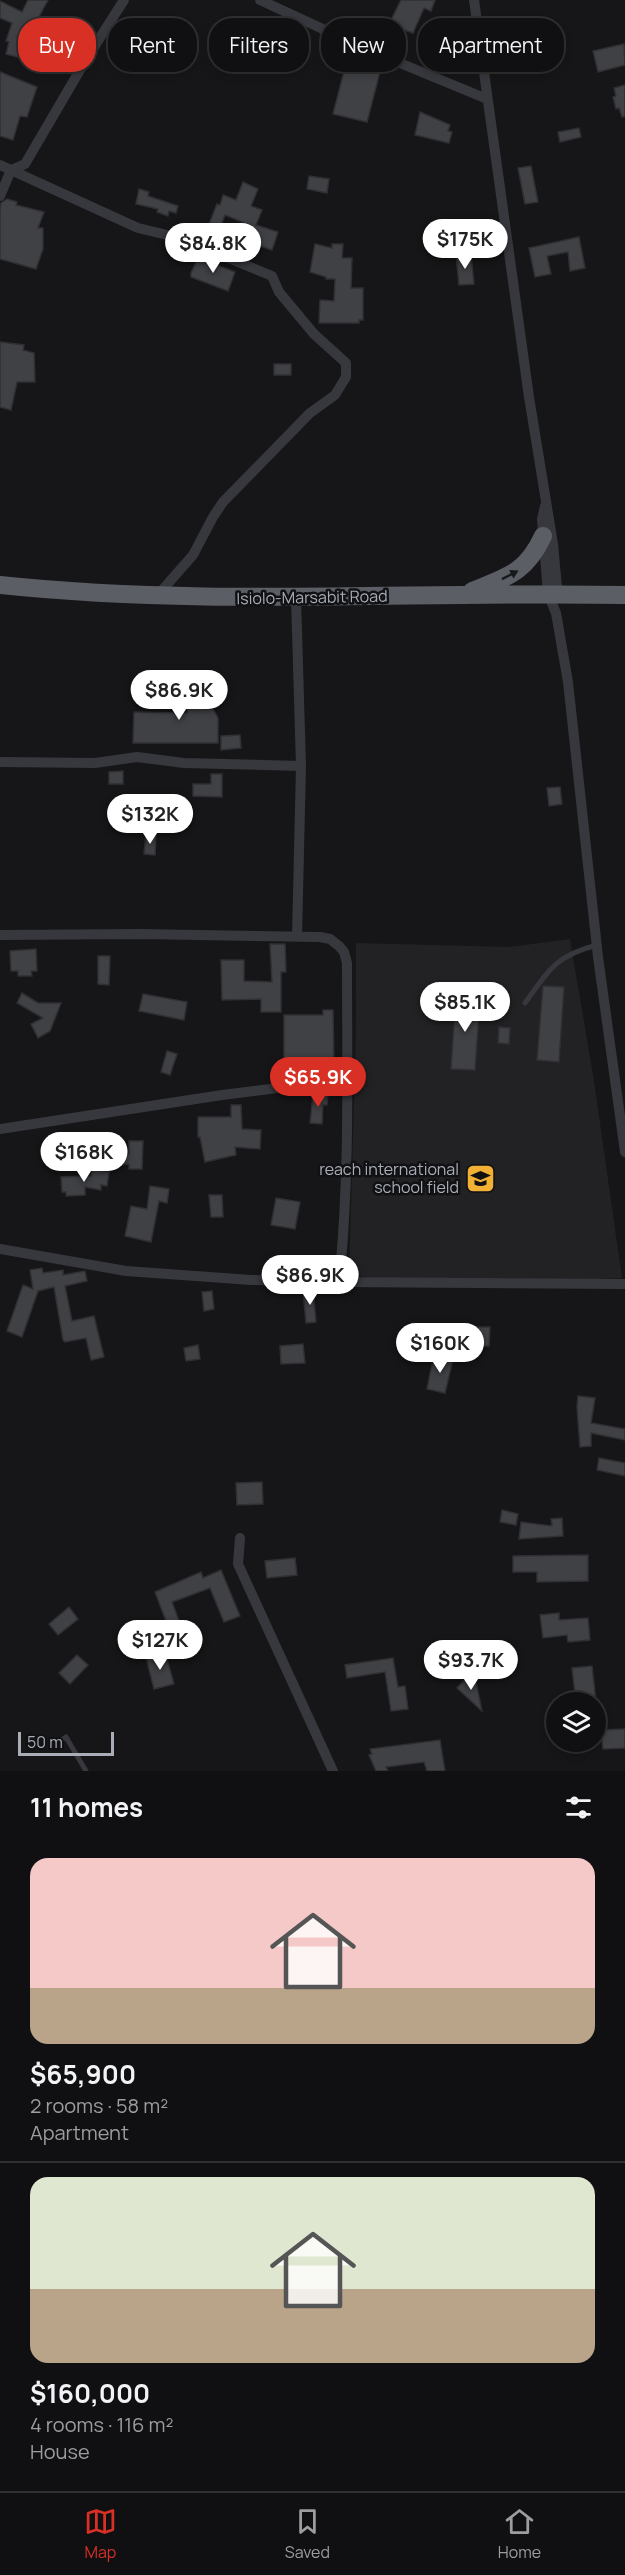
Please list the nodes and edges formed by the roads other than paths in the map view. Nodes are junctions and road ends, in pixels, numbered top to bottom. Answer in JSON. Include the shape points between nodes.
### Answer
{"nodes":[{"id":1,"x":124,"y":0,"type":"edge"},
{"id":2,"x":260,"y":0,"type":"edge"},
{"id":3,"x":474,"y":0,"type":"edge"},
{"id":4,"x":487,"y":99,"type":"junction"},
{"id":5,"x":0,"y":165,"type":"edge"},
{"id":6,"x":11,"y":170,"type":"junction"},
{"id":7,"x":0,"y":196,"type":"edge"},
{"id":8,"x":545,"y":506,"type":"junction"},
{"id":9,"x":543,"y":537,"type":"junction"},
{"id":10,"x":0,"y":585,"type":"edge"},
{"id":11,"x":553,"y":594,"type":"junction"},
{"id":12,"x":462,"y":595,"type":"junction"},
{"id":13,"x":625,"y":595,"type":"edge"},
{"id":14,"x":157,"y":596,"type":"junction"},
{"id":15,"x":296,"y":597,"type":"junction"},
{"id":16,"x":0,"y":762,"type":"edge"},
{"id":17,"x":301,"y":766,"type":"junction"},
{"id":18,"x":0,"y":935,"type":"edge"},
{"id":19,"x":297,"y":936,"type":"junction"},
{"id":20,"x":597,"y":945,"type":"junction"},
{"id":21,"x":525,"y":1003,"type":"dead end"},
{"id":22,"x":348,"y":1088,"type":"junction"},
{"id":23,"x":0,"y":1129,"type":"edge"},
{"id":24,"x":625,"y":1152,"type":"edge"},
{"id":25,"x":0,"y":1250,"type":"edge"},
{"id":26,"x":339,"y":1282,"type":"junction"},
{"id":27,"x":625,"y":1284,"type":"edge"},
{"id":28,"x":240,"y":1538,"type":"dead end"},
{"id":29,"x":57,"y":1743,"type":"dead end"},
{"id":30,"x":86,"y":1771,"type":"edge"},
{"id":31,"x":333,"y":1771,"type":"edge"}],
"edges":[{"from":1,"to":6,"type":"street","via":[[25,164]]},
{"from":2,"to":4,"type":"street"},
{"from":3,"to":4,"type":"street"},
{"from":4,"to":8,"type":"street"},
{"from":5,"to":6,"type":"street"},
{"from":6,"to":7,"type":"street"},
{"from":6,"to":14,"type":"street","via":[[138,228],[180,238],[272,276],[279,292],[314,334],[346,363],[341,389],[310,413],[223,502],[193,555]]},
{"from":8,"to":9,"type":"street"},
{"from":8,"to":11,"type":"street","via":[[551,527]]},
{"from":9,"to":11,"type":"street"},
{"from":12,"to":9,"type":"highway","one_way":true,"via":[[523,568]]},
{"from":10,"to":14,"type":"highway","name":"Isiolo-Marsabit Road"},
{"from":11,"to":12,"type":"highway","name":"Isiolo-Marsabit Road"},
{"from":11,"to":13,"type":"highway","name":"Isiolo-Marsabit Road"},
{"from":11,"to":20,"type":"street","via":[[568,682]]},
{"from":12,"to":15,"type":"highway","name":"Isiolo-Marsabit Road"},
{"from":14,"to":15,"type":"highway","name":"Isiolo-Marsabit Road"},
{"from":15,"to":17,"type":"street"},
{"from":16,"to":17,"type":"street","via":[[95,763],[137,757],[184,763]]},
{"from":17,"to":19,"type":"street"},
{"from":18,"to":19,"type":"street"},
{"from":19,"to":22,"type":"street","via":[[330,939],[344,952]]},
{"from":20,"to":21,"type":"lane","via":[[572,951],[551,968]]},
{"from":20,"to":24,"type":"street"},
{"from":22,"to":23,"type":"street","via":[[303,1085]]},
{"from":22,"to":26,"type":"street"},
{"from":25,"to":26,"type":"street","via":[[126,1271]]},
{"from":26,"to":27,"type":"street"},
{"from":28,"to":31,"type":"street","via":[[238,1564]]},
{"from":29,"to":30,"type":"lane","via":[[66,1737]]}]}
